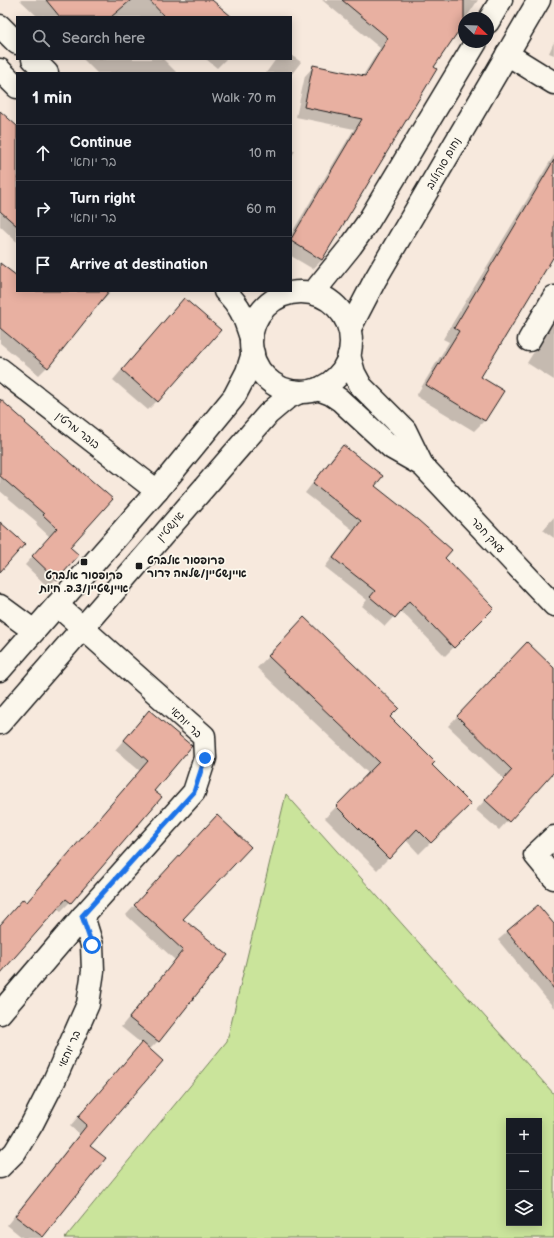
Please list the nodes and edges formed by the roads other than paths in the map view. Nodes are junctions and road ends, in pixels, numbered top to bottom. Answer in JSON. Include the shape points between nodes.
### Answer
{"nodes":[{"id":1,"x":501,"y":0,"type":"edge"},
{"id":2,"x":539,"y":0,"type":"edge"},
{"id":3,"x":494,"y":12,"type":"edge"},
{"id":4,"x":0,"y":26,"type":"edge"},
{"id":5,"x":16,"y":42,"type":"edge"},
{"id":6,"x":472,"y":48,"type":"edge"},
{"id":7,"x":508,"y":54,"type":"junction"},
{"id":8,"x":34,"y":60,"type":"edge"},
{"id":9,"x":0,"y":70,"type":"edge"},
{"id":10,"x":46,"y":72,"type":"edge"},
{"id":11,"x":554,"y":83,"type":"edge"},
{"id":12,"x":16,"y":86,"type":"edge"},
{"id":13,"x":225,"y":292,"type":"edge"},
{"id":14,"x":279,"y":293,"type":"edge"},
{"id":15,"x":313,"y":293,"type":"junction"},
{"id":16,"x":554,"y":297,"type":"edge"},
{"id":17,"x":350,"y":328,"type":"junction"},
{"id":18,"x":529,"y":340,"type":"dead end"},
{"id":19,"x":252,"y":346,"type":"junction"},
{"id":20,"x":349,"y":356,"type":"junction"},
{"id":21,"x":0,"y":369,"type":"edge"},
{"id":22,"x":309,"y":390,"type":"junction"},
{"id":23,"x":422,"y":465,"type":"junction"},
{"id":24,"x":157,"y":491,"type":"junction"},
{"id":25,"x":57,"y":605,"type":"junction"},
{"id":26,"x":554,"y":605,"type":"edge"},
{"id":27,"x":0,"y":606,"type":"edge"},
{"id":28,"x":82,"y":628,"type":"junction"},
{"id":29,"x":34,"y":631,"type":"junction"},
{"id":30,"x":0,"y":670,"type":"edge"},
{"id":31,"x":0,"y":723,"type":"edge"},
{"id":32,"x":554,"y":837,"type":"edge"},
{"id":33,"x":554,"y":878,"type":"edge"},
{"id":34,"x":82,"y":916,"type":"junction"},
{"id":35,"x":0,"y":1013,"type":"edge"},
{"id":36,"x":0,"y":1167,"type":"edge"}],
"edges":[{"from":1,"to":3,"type":"main road"},
{"from":2,"to":7,"type":"main road","name":"נחום סוקולוב"},
{"from":4,"to":5,"type":"main road"},
{"from":6,"to":15,"type":"main road","via":[[368,222]]},
{"from":7,"to":11,"type":"main road"},
{"from":7,"to":17,"type":"main road","name":"נחום סוקולוב","via":[[375,280]]},
{"from":8,"to":10,"type":"main road"},
{"from":9,"to":12,"type":"main road"},
{"from":13,"to":19,"type":"main road","via":[[236,302],[244,315]]},
{"from":14,"to":15,"type":"main road"},
{"from":14,"to":19,"type":"main road","via":[[262,311],[255,323]]},
{"from":15,"to":17,"type":"main road","via":[[326,298],[336,306]]},
{"from":16,"to":18,"type":"main road"},
{"from":17,"to":20,"type":"main road"},
{"from":19,"to":22,"type":"main road","via":[[259,368],[269,380],[284,389]]},
{"from":19,"to":24,"type":"main road","via":[[248,372],[234,397]]},
{"from":20,"to":22,"type":"main road","via":[[342,370],[332,381]]},
{"from":20,"to":23,"type":"main road","name":"עמק חפר","via":[[361,386],[405,430]]},
{"from":21,"to":24,"type":"main road","name":"בובר מרטין"},
{"from":22,"to":23,"type":"main road","name":"עמק חפר","via":[[331,394],[392,448]]},
{"from":22,"to":28,"type":"main road","name":"אינשטיין","via":[[286,398],[268,414]]},
{"from":23,"to":26,"type":"main road","name":"עמק חפר"},
{"from":24,"to":25,"type":"main road"},
{"from":25,"to":28,"type":"main road","name":"בר יוחאי"},
{"from":25,"to":29,"type":"main road"},
{"from":27,"to":29,"type":"main road"},
{"from":28,"to":31,"type":"main road","name":"אינשטיין"},
{"from":28,"to":34,"type":"main road","name":"בר יוחאי","via":[[204,736],[205,758],[194,792]]},
{"from":29,"to":30,"type":"main road"},
{"from":32,"to":33,"type":"main road","via":[[535,855]]},
{"from":34,"to":35,"type":"main road","name":"בר יוחאי"},
{"from":34,"to":36,"type":"main road","name":"בר יוחאי","via":[[92,945],[93,958],[88,1004],[32,1124],[15,1152]]}]}
